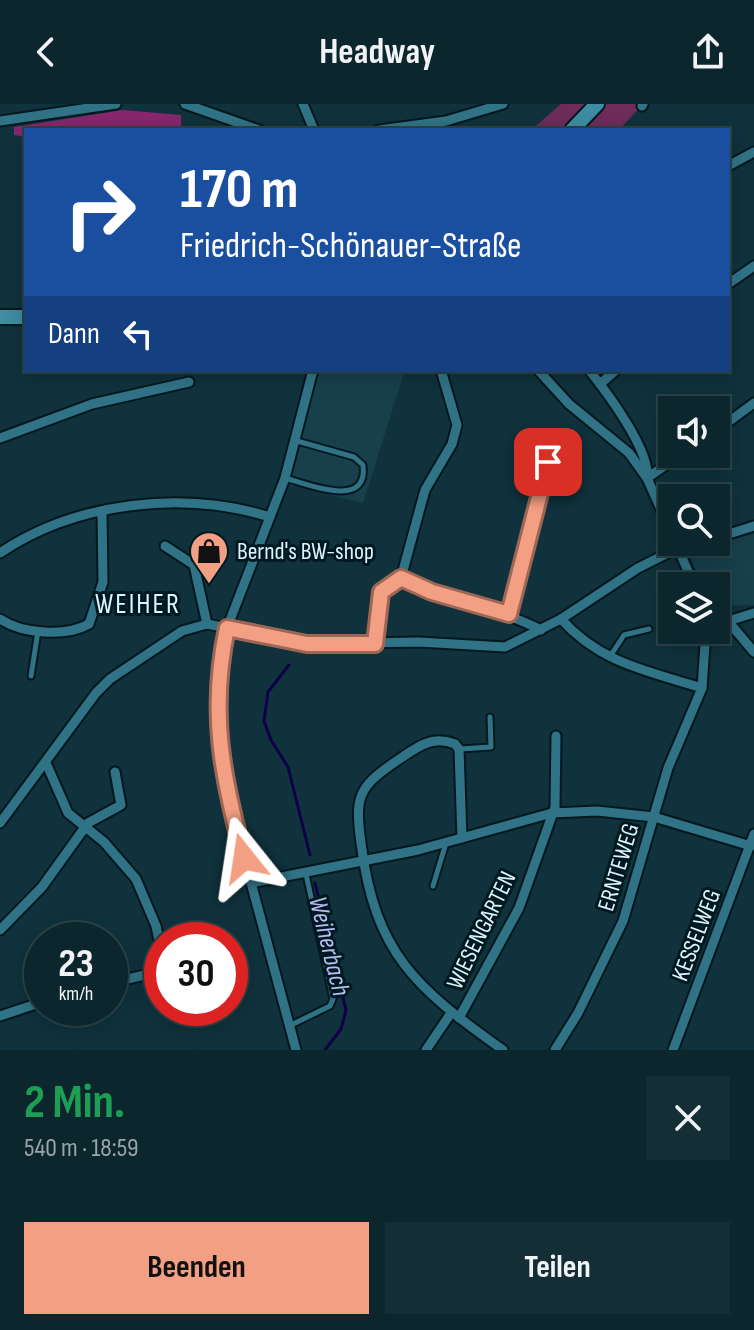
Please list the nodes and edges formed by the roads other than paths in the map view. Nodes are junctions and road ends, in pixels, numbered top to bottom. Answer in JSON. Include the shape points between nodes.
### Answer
{"nodes":[{"id":1,"x":116,"y":104,"type":"edge"},
{"id":2,"x":185,"y":104,"type":"edge"},
{"id":3,"x":303,"y":104,"type":"edge"},
{"id":4,"x":503,"y":104,"type":"edge"},
{"id":5,"x":597,"y":104,"type":"edge"},
{"id":6,"x":0,"y":121,"type":"edge"},
{"id":7,"x":253,"y":128,"type":"edge"},
{"id":8,"x":313,"y":128,"type":"edge"},
{"id":9,"x":394,"y":128,"type":"edge"},
{"id":10,"x":574,"y":128,"type":"edge"},
{"id":11,"x":754,"y":152,"type":"edge"},
{"id":12,"x":730,"y":165,"type":"edge"},
{"id":13,"x":754,"y":266,"type":"edge"},
{"id":14,"x":730,"y":283,"type":"edge"},
{"id":15,"x":0,"y":317,"type":"edge"},
{"id":16,"x":24,"y":317,"type":"edge"},
{"id":17,"x":313,"y":372,"type":"edge"},
{"id":18,"x":442,"y":372,"type":"edge"},
{"id":19,"x":540,"y":372,"type":"edge"},
{"id":20,"x":591,"y":372,"type":"edge"},
{"id":21,"x":614,"y":372,"type":"edge"},
{"id":22,"x":189,"y":382,"type":"dead end"},
{"id":23,"x":600,"y":384,"type":"junction"},
{"id":24,"x":754,"y":403,"type":"edge"},
{"id":25,"x":730,"y":421,"type":"edge"},
{"id":26,"x":0,"y":438,"type":"edge"},
{"id":27,"x":297,"y":441,"type":"junction"},
{"id":28,"x":553,"y":455,"type":"dead end"},
{"id":29,"x":662,"y":468,"type":"edge"},
{"id":30,"x":285,"y":478,"type":"junction"},
{"id":31,"x":647,"y":478,"type":"junction"},
{"id":32,"x":658,"y":503,"type":"edge"},
{"id":33,"x":102,"y":512,"type":"junction"},
{"id":34,"x":270,"y":517,"type":"junction"},
{"id":35,"x":754,"y":526,"type":"edge"},
{"id":36,"x":730,"y":534,"type":"edge"},
{"id":37,"x":165,"y":546,"type":"dead end"},
{"id":38,"x":0,"y":553,"type":"edge"},
{"id":39,"x":658,"y":556,"type":"edge"},
{"id":40,"x":401,"y":578,"type":"junction"},
{"id":41,"x":754,"y":613,"type":"edge"},
{"id":42,"x":509,"y":614,"type":"junction"},
{"id":43,"x":0,"y":619,"type":"edge"},
{"id":44,"x":561,"y":619,"type":"junction"},
{"id":45,"x":730,"y":620,"type":"edge"},
{"id":46,"x":730,"y":623,"type":"edge"},
{"id":47,"x":207,"y":624,"type":"junction"},
{"id":48,"x":227,"y":628,"type":"junction"},
{"id":49,"x":649,"y":629,"type":"dead end"},
{"id":50,"x":38,"y":630,"type":"junction"},
{"id":51,"x":541,"y":630,"type":"junction"},
{"id":52,"x":375,"y":644,"type":"junction"},
{"id":53,"x":705,"y":644,"type":"edge"},
{"id":54,"x":754,"y":652,"type":"edge"},
{"id":55,"x":609,"y":659,"type":"junction"},
{"id":56,"x":31,"y":676,"type":"dead end"},
{"id":57,"x":702,"y":688,"type":"junction"},
{"id":58,"x":490,"y":717,"type":"dead end"},
{"id":59,"x":556,"y":736,"type":"dead end"},
{"id":60,"x":459,"y":749,"type":"junction"},
{"id":61,"x":46,"y":763,"type":"junction"},
{"id":62,"x":115,"y":772,"type":"dead end"},
{"id":63,"x":552,"y":813,"type":"junction"},
{"id":64,"x":654,"y":817,"type":"junction"},
{"id":65,"x":0,"y":823,"type":"edge"},
{"id":66,"x":85,"y":828,"type":"junction"},
{"id":67,"x":754,"y":834,"type":"edge"},
{"id":68,"x":462,"y":838,"type":"junction"},
{"id":69,"x":446,"y":843,"type":"junction"},
{"id":70,"x":751,"y":846,"type":"junction"},
{"id":71,"x":362,"y":861,"type":"junction"},
{"id":72,"x":306,"y":873,"type":"junction"},
{"id":73,"x":251,"y":883,"type":"junction"},
{"id":74,"x":433,"y":886,"type":"dead end"},
{"id":75,"x":0,"y":930,"type":"edge"},
{"id":76,"x":128,"y":978,"type":"edge"},
{"id":77,"x":24,"y":1008,"type":"edge"},
{"id":78,"x":0,"y":1016,"type":"edge"},
{"id":79,"x":455,"y":1016,"type":"junction"},
{"id":80,"x":289,"y":1026,"type":"junction"},
{"id":81,"x":497,"y":1048,"type":"edge"},
{"id":82,"x":296,"y":1050,"type":"edge"},
{"id":83,"x":426,"y":1050,"type":"edge"},
{"id":84,"x":555,"y":1050,"type":"edge"},
{"id":85,"x":673,"y":1050,"type":"edge"}],
"edges":[{"from":1,"to":6,"type":"street"},
{"from":2,"to":7,"type":"street"},
{"from":3,"to":8,"type":"street"},
{"from":4,"to":9,"type":"street","via":[[446,121]]},
{"from":5,"to":10,"type":"main road"},
{"from":11,"to":12,"type":"street"},
{"from":13,"to":14,"type":"street"},
{"from":15,"to":16,"type":"main road"},
{"from":17,"to":27,"type":"street"},
{"from":18,"to":40,"type":"street","via":[[457,425],[425,490]]},
{"from":19,"to":31,"type":"street","via":[[569,404],[617,440]]},
{"from":20,"to":23,"type":"street"},
{"from":21,"to":23,"type":"street"},
{"from":22,"to":26,"type":"street","via":[[92,404]]},
{"from":23,"to":31,"type":"street","via":[[637,444]]},
{"from":24,"to":25,"type":"street"},
{"from":27,"to":30,"type":"street"},
{"from":27,"to":30,"type":"lane","via":[[354,457],[363,465],[363,477],[355,487],[338,493]]},
{"from":28,"to":42,"type":"street","via":[[536,501]]},
{"from":29,"to":31,"type":"street"},
{"from":30,"to":34,"type":"street"},
{"from":31,"to":32,"type":"street"},
{"from":33,"to":34,"type":"street","via":[[176,504]]},
{"from":33,"to":38,"type":"street","via":[[49,528]]},
{"from":33,"to":50,"type":"street","via":[[103,582],[95,613],[80,629]]},
{"from":34,"to":48,"type":"street"},
{"from":35,"to":36,"type":"street"},
{"from":37,"to":47,"type":"street","via":[[194,565]]},
{"from":39,"to":44,"type":"street"},
{"from":40,"to":42,"type":"street"},
{"from":40,"to":52,"type":"street","via":[[381,592]]},
{"from":41,"to":45,"type":"street"},
{"from":42,"to":51,"type":"street"},
{"from":43,"to":50,"type":"street"},
{"from":44,"to":51,"type":"street"},
{"from":44,"to":55,"type":"street"},
{"from":46,"to":54,"type":"street"},
{"from":47,"to":48,"type":"street"},
{"from":47,"to":61,"type":"street","via":[[182,631],[110,679]]},
{"from":48,"to":52,"type":"street","via":[[307,644]]},
{"from":48,"to":73,"type":"street","via":[[218,671],[217,728]]},
{"from":49,"to":55,"type":"lane","via":[[624,635]]},
{"from":50,"to":56,"type":"lane"},
{"from":51,"to":52,"type":"street","via":[[505,647]]},
{"from":53,"to":57,"type":"street","name":"ERNTEWEG"},
{"from":55,"to":57,"type":"street"},
{"from":57,"to":64,"type":"street","name":"ERNTEWEG"},
{"from":58,"to":60,"type":"lane","via":[[491,747]]},
{"from":59,"to":63,"type":"street","name":"WIESENGARTEN","via":[[557,799]]},
{"from":60,"to":68,"type":"street"},
{"from":60,"to":71,"type":"street","via":[[449,741],[429,740],[370,779],[356,815]]},
{"from":61,"to":65,"type":"street"},
{"from":61,"to":66,"type":"street","via":[[58,797]]},
{"from":62,"to":66,"type":"street","via":[[121,805]]},
{"from":63,"to":64,"type":"street"},
{"from":63,"to":68,"type":"street"},
{"from":63,"to":79,"type":"street","name":"WIESENGARTEN","via":[[519,908]]},
{"from":64,"to":70,"type":"street"},
{"from":64,"to":84,"type":"street","name":"ERNTEWEG","via":[[623,921]]},
{"from":66,"to":75,"type":"street","via":[[42,887]]},
{"from":66,"to":76,"type":"street","via":[[136,879],[147,901],[162,955],[159,968]]},
{"from":67,"to":70,"type":"street","name":"KESSELWEG"},
{"from":68,"to":69,"type":"street"},
{"from":69,"to":71,"type":"street"},
{"from":69,"to":74,"type":"lane"},
{"from":70,"to":85,"type":"street","name":"KESSELWEG"},
{"from":71,"to":72,"type":"street"},
{"from":71,"to":79,"type":"street","via":[[388,940],[420,985]]},
{"from":72,"to":73,"type":"street"},
{"from":72,"to":80,"type":"lane","via":[[333,999],[330,1006]]},
{"from":73,"to":80,"type":"street"},
{"from":77,"to":78,"type":"street"},
{"from":79,"to":81,"type":"street"},
{"from":79,"to":83,"type":"street","name":"WIESENGARTEN"},
{"from":80,"to":82,"type":"street"}]}
